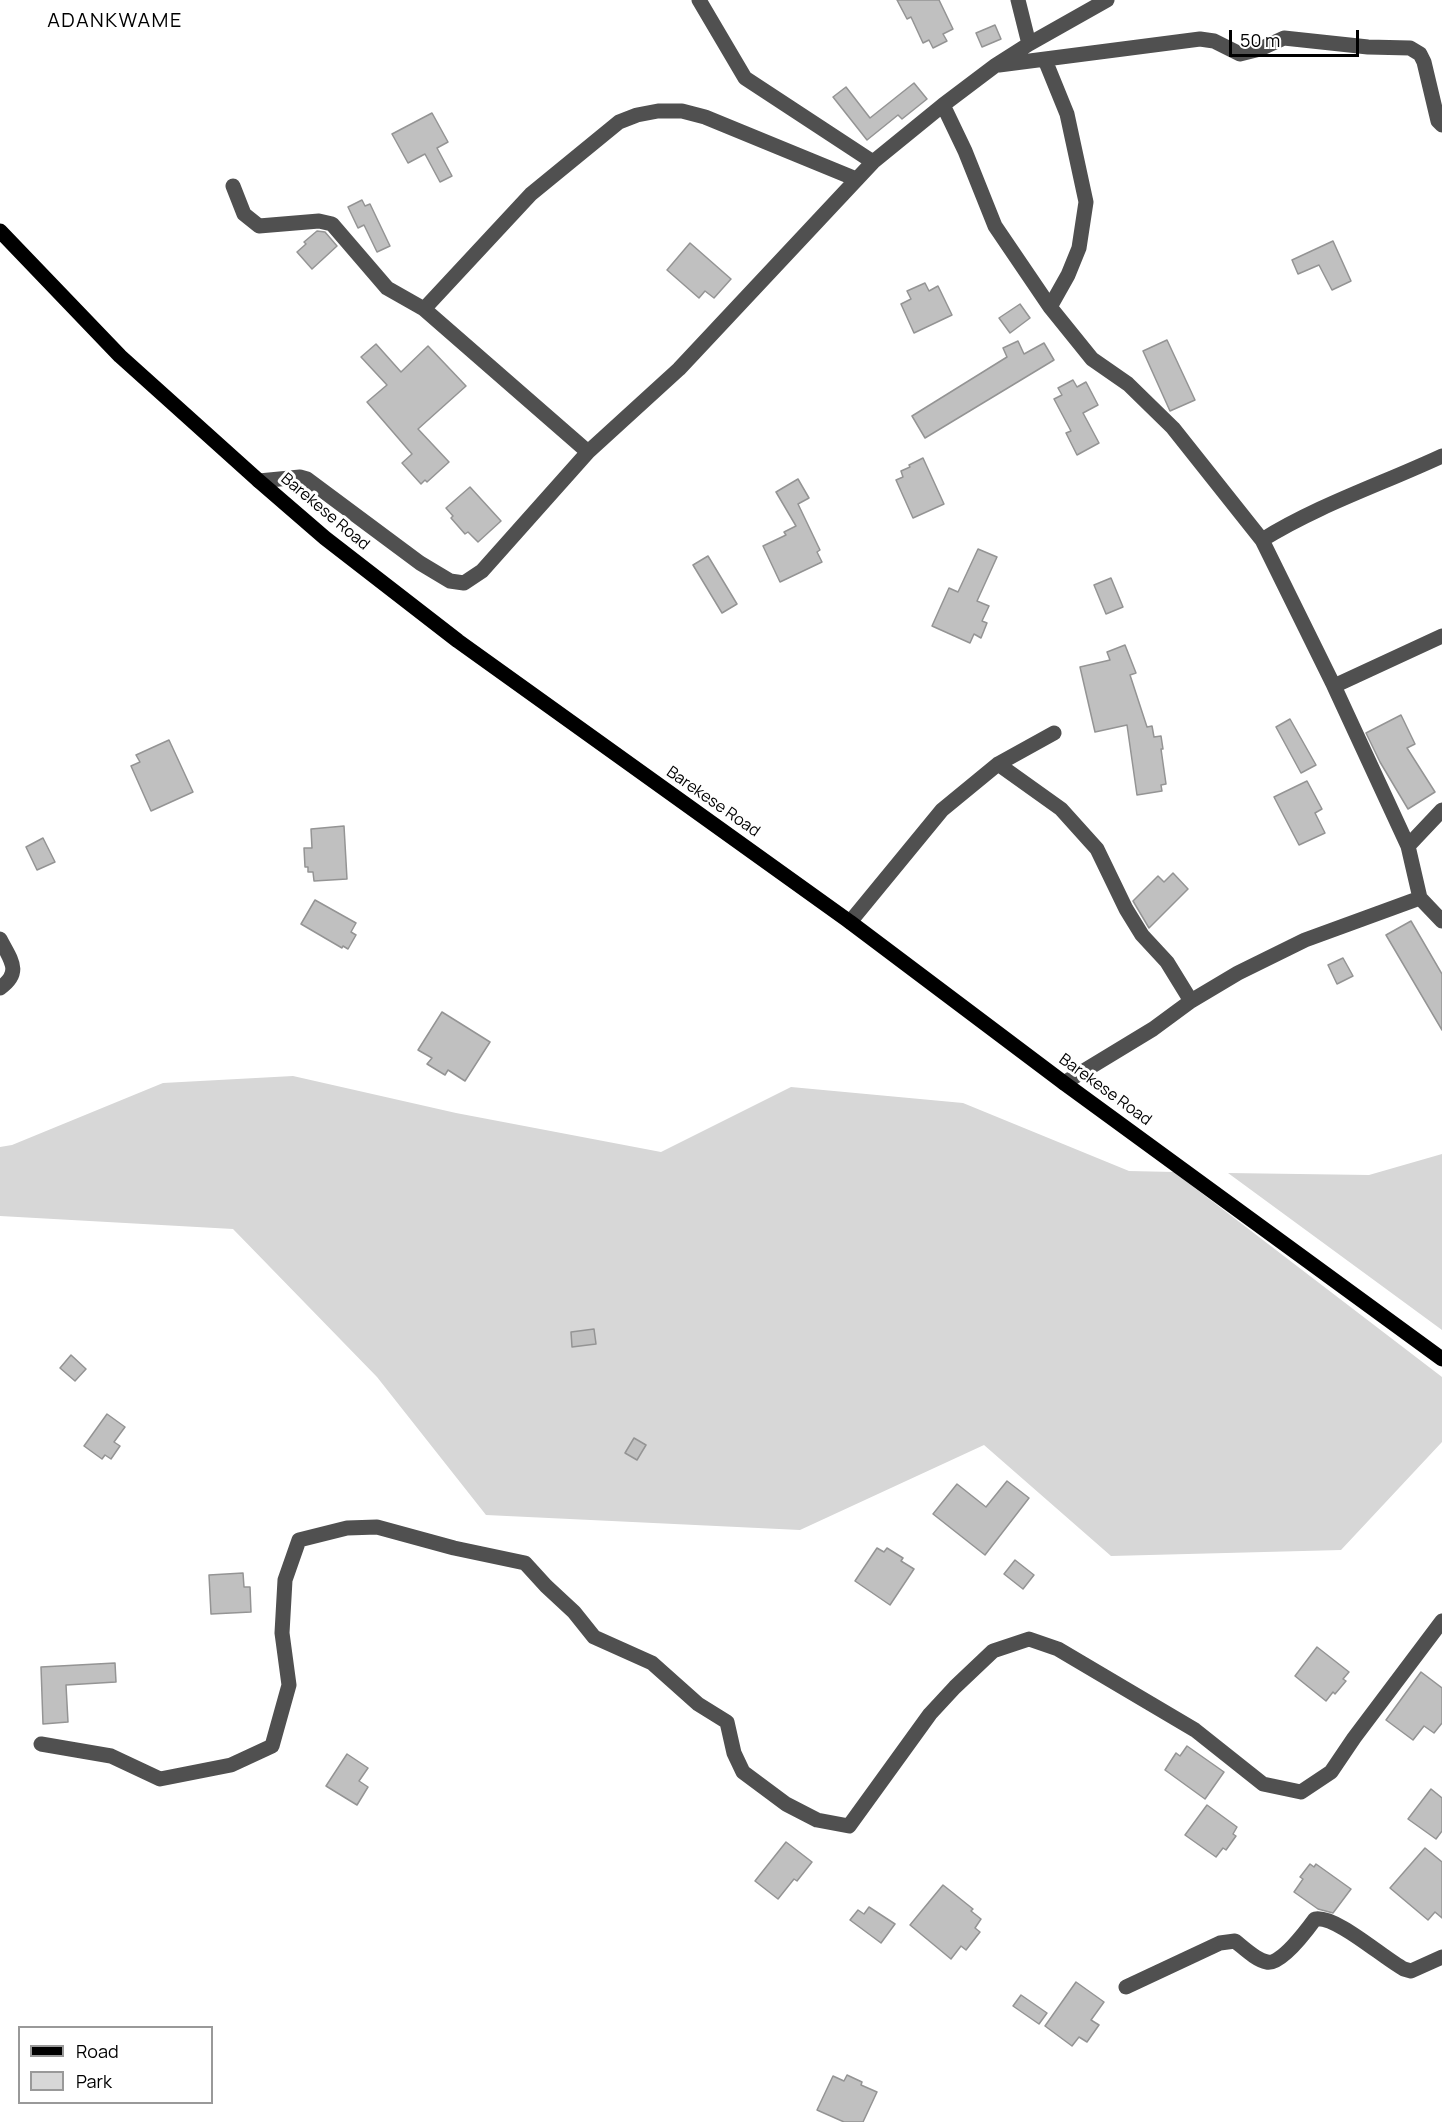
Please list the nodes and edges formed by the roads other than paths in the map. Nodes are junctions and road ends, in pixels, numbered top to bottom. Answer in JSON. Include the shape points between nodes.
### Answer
{"nodes":[{"id":1,"x":699,"y":0,"type":"edge"},
{"id":2,"x":1018,"y":0,"type":"edge"},
{"id":3,"x":1107,"y":0,"type":"edge"},
{"id":4,"x":1029,"y":44,"type":"junction"},
{"id":5,"x":1045,"y":60,"type":"junction"},
{"id":6,"x":996,"y":65,"type":"junction"},
{"id":7,"x":943,"y":105,"type":"junction"},
{"id":8,"x":1442,"y":125,"type":"edge"},
{"id":9,"x":873,"y":162,"type":"junction"},
{"id":10,"x":856,"y":179,"type":"junction"},
{"id":11,"x":233,"y":186,"type":"dead end"},
{"id":12,"x":0,"y":231,"type":"edge"},
{"id":13,"x":1050,"y":307,"type":"junction"},
{"id":14,"x":424,"y":309,"type":"junction"},
{"id":15,"x":588,"y":452,"type":"junction"},
{"id":16,"x":1442,"y":456,"type":"edge"},
{"id":17,"x":259,"y":481,"type":"junction"},
{"id":18,"x":1262,"y":540,"type":"junction"},
{"id":19,"x":1442,"y":636,"type":"edge"},
{"id":20,"x":1334,"y":686,"type":"junction"},
{"id":21,"x":1054,"y":733,"type":"dead end"},
{"id":22,"x":998,"y":764,"type":"junction"},
{"id":23,"x":1442,"y":810,"type":"edge"},
{"id":24,"x":1408,"y":846,"type":"junction"},
{"id":25,"x":1420,"y":898,"type":"junction"},
{"id":26,"x":1442,"y":921,"type":"edge"},
{"id":27,"x":850,"y":922,"type":"junction"},
{"id":28,"x":0,"y":939,"type":"edge"},
{"id":29,"x":0,"y":988,"type":"edge"},
{"id":30,"x":1191,"y":1001,"type":"junction"},
{"id":31,"x":1064,"y":1083,"type":"junction"},
{"id":32,"x":1442,"y":1359,"type":"edge"},
{"id":33,"x":1442,"y":1621,"type":"edge"},
{"id":34,"x":41,"y":1744,"type":"dead end"},
{"id":35,"x":1442,"y":1957,"type":"edge"},
{"id":36,"x":1126,"y":1987,"type":"dead end"}],
"edges":[{"from":1,"to":9,"type":"street","via":[[745,78]]},
{"from":2,"to":4,"type":"street"},
{"from":3,"to":4,"type":"street"},
{"from":4,"to":6,"type":"street"},
{"from":5,"to":6,"type":"street"},
{"from":5,"to":8,"type":"street","via":[[1200,39],[1214,41],[1240,54],[1260,50],[1284,38],[1410,48],[1424,62]]},
{"from":5,"to":13,"type":"street","via":[[1067,114],[1086,202],[1079,248]]},
{"from":6,"to":7,"type":"street"},
{"from":7,"to":9,"type":"street"},
{"from":7,"to":13,"type":"street","via":[[995,226]]},
{"from":9,"to":10,"type":"street"},
{"from":10,"to":14,"type":"street","via":[[705,117],[682,111],[636,115],[619,122],[531,194]]},
{"from":10,"to":15,"type":"street","via":[[679,369]]},
{"from":11,"to":14,"type":"street","via":[[244,214],[259,226],[319,221],[332,224],[387,288]]},
{"from":12,"to":17,"type":"main road","name":"Barekese Road","via":[[120,356]]},
{"from":13,"to":18,"type":"street","via":[[1092,359],[1128,384],[1173,428]]},
{"from":14,"to":15,"type":"street"},
{"from":15,"to":17,"type":"street","via":[[483,571],[464,583],[450,581],[420,563],[307,479]]},
{"from":16,"to":18,"type":"street","via":[[1370,486]]},
{"from":17,"to":27,"type":"main road","name":"Barekese Road","via":[[458,641]]},
{"from":18,"to":20,"type":"street"},
{"from":19,"to":20,"type":"street"},
{"from":20,"to":24,"type":"street"},
{"from":21,"to":22,"type":"street"},
{"from":22,"to":27,"type":"street","via":[[942,810]]},
{"from":22,"to":30,"type":"street","via":[[1061,809],[1097,849],[1142,935],[1167,962]]},
{"from":23,"to":24,"type":"street"},
{"from":24,"to":25,"type":"street"},
{"from":25,"to":26,"type":"street"},
{"from":25,"to":30,"type":"street","via":[[1305,940]]},
{"from":27,"to":31,"type":"main road","name":"Barekese Road"},
{"from":28,"to":29,"type":"street","via":[[14,970]]},
{"from":30,"to":31,"type":"street"},
{"from":31,"to":32,"type":"main road","name":"Barekese Road"},
{"from":33,"to":34,"type":"street","via":[[1331,1772],[1301,1792],[1263,1784],[1195,1731],[1058,1649],[1029,1640],[993,1650],[930,1714],[849,1826],[817,1820],[786,1804],[743,1772],[727,1722],[698,1704],[652,1663],[594,1637],[525,1563],[377,1527],[347,1528],[299,1540],[285,1580],[282,1633],[289,1685],[272,1746],[231,1765],[160,1779],[111,1756]]},
{"from":35,"to":36,"type":"street","via":[[1411,1971],[1404,1969],[1322,1918],[1315,1919],[1273,1963],[1265,1962],[1235,1941],[1220,1943]]}]}
